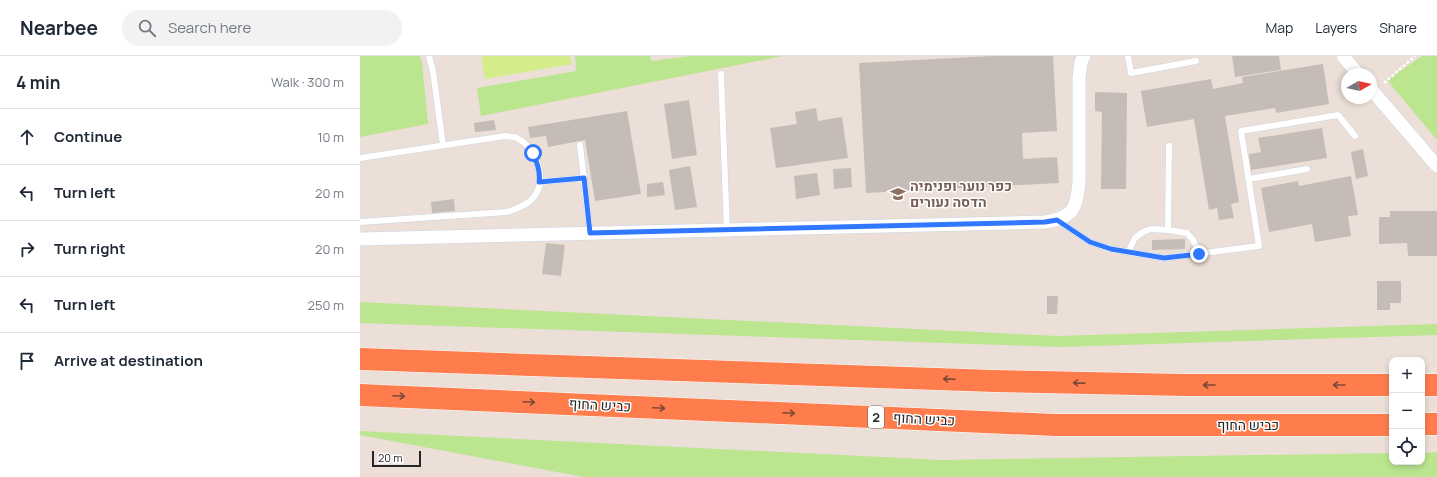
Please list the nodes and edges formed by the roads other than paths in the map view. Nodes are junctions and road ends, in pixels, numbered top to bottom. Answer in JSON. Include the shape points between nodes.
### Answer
{"nodes":[{"id":1,"x":429,"y":56,"type":"edge"},
{"id":2,"x":1084,"y":56,"type":"edge"},
{"id":3,"x":1128,"y":56,"type":"edge"},
{"id":4,"x":1343,"y":56,"type":"edge"},
{"id":5,"x":1196,"y":60,"type":"dead end"},
{"id":6,"x":1353,"y":68,"type":"edge"},
{"id":7,"x":721,"y":74,"type":"dead end"},
{"id":8,"x":1377,"y":97,"type":"edge"},
{"id":9,"x":1355,"y":136,"type":"dead end"},
{"id":10,"x":580,"y":145,"type":"dead end"},
{"id":11,"x":443,"y":146,"type":"junction"},
{"id":12,"x":1169,"y":146,"type":"dead end"},
{"id":13,"x":360,"y":158,"type":"edge"},
{"id":14,"x":1437,"y":166,"type":"edge"},
{"id":15,"x":1307,"y":169,"type":"dead end"},
{"id":16,"x":584,"y":178,"type":"junction"},
{"id":17,"x":1248,"y":179,"type":"junction"},
{"id":18,"x":539,"y":182,"type":"junction"},
{"id":19,"x":1057,"y":220,"type":"junction"},
{"id":20,"x":360,"y":222,"type":"edge"},
{"id":21,"x":727,"y":230,"type":"junction"},
{"id":22,"x":1168,"y":230,"type":"junction"},
{"id":23,"x":590,"y":233,"type":"junction"},
{"id":24,"x":360,"y":239,"type":"edge"},
{"id":25,"x":1128,"y":252,"type":"junction"},
{"id":26,"x":1199,"y":254,"type":"junction"},
{"id":27,"x":360,"y":359,"type":"edge"},
{"id":28,"x":1437,"y":381,"type":"edge"},
{"id":29,"x":1425,"y":382,"type":"edge"},
{"id":30,"x":1389,"y":385,"type":"edge"},
{"id":31,"x":1425,"y":385,"type":"edge"},
{"id":32,"x":1437,"y":385,"type":"edge"},
{"id":33,"x":360,"y":395,"type":"edge"},
{"id":34,"x":1425,"y":424,"type":"edge"},
{"id":35,"x":1437,"y":424,"type":"edge"},
{"id":36,"x":1389,"y":425,"type":"edge"}],
"edges":[{"from":1,"to":11,"type":"lane"},
{"from":2,"to":19,"type":"street","via":[[1080,62],[1079,78],[1078,198],[1065,217]]},
{"from":3,"to":5,"type":"lane","via":[[1131,73]]},
{"from":4,"to":6,"type":"street"},
{"from":7,"to":21,"type":"lane"},
{"from":8,"to":14,"type":"street"},
{"from":9,"to":17,"type":"lane","via":[[1338,115],[1241,131]]},
{"from":10,"to":16,"type":"lane"},
{"from":11,"to":13,"type":"lane"},
{"from":11,"to":18,"type":"lane","via":[[505,136],[516,137],[533,153],[538,164]]},
{"from":12,"to":22,"type":"lane"},
{"from":15,"to":17,"type":"lane"},
{"from":16,"to":18,"type":"lane"},
{"from":16,"to":23,"type":"lane"},
{"from":17,"to":26,"type":"lane","via":[[1259,246]]},
{"from":18,"to":20,"type":"lane","via":[[533,197],[520,207],[507,212]]},
{"from":19,"to":21,"type":"street"},
{"from":19,"to":25,"type":"lane","via":[[1090,242]]},
{"from":21,"to":23,"type":"street"},
{"from":22,"to":25,"type":"lane","via":[[1151,229],[1143,232],[1135,238]]},
{"from":22,"to":26,"type":"lane","via":[[1187,233]]},
{"from":23,"to":24,"type":"street"},
{"from":25,"to":26,"type":"lane","via":[[1164,258]]},
{"from":30,"to":27,"type":"highway","one_way":true,"via":[[1184,385],[986,381]]},
{"from":28,"to":29,"type":"lane"},
{"from":31,"to":32,"type":"highway"},
{"from":33,"to":36,"type":"highway","name":"כביש החוף","number":"2","one_way":true,"via":[[1055,425]]},
{"from":34,"to":35,"type":"highway"}]}
